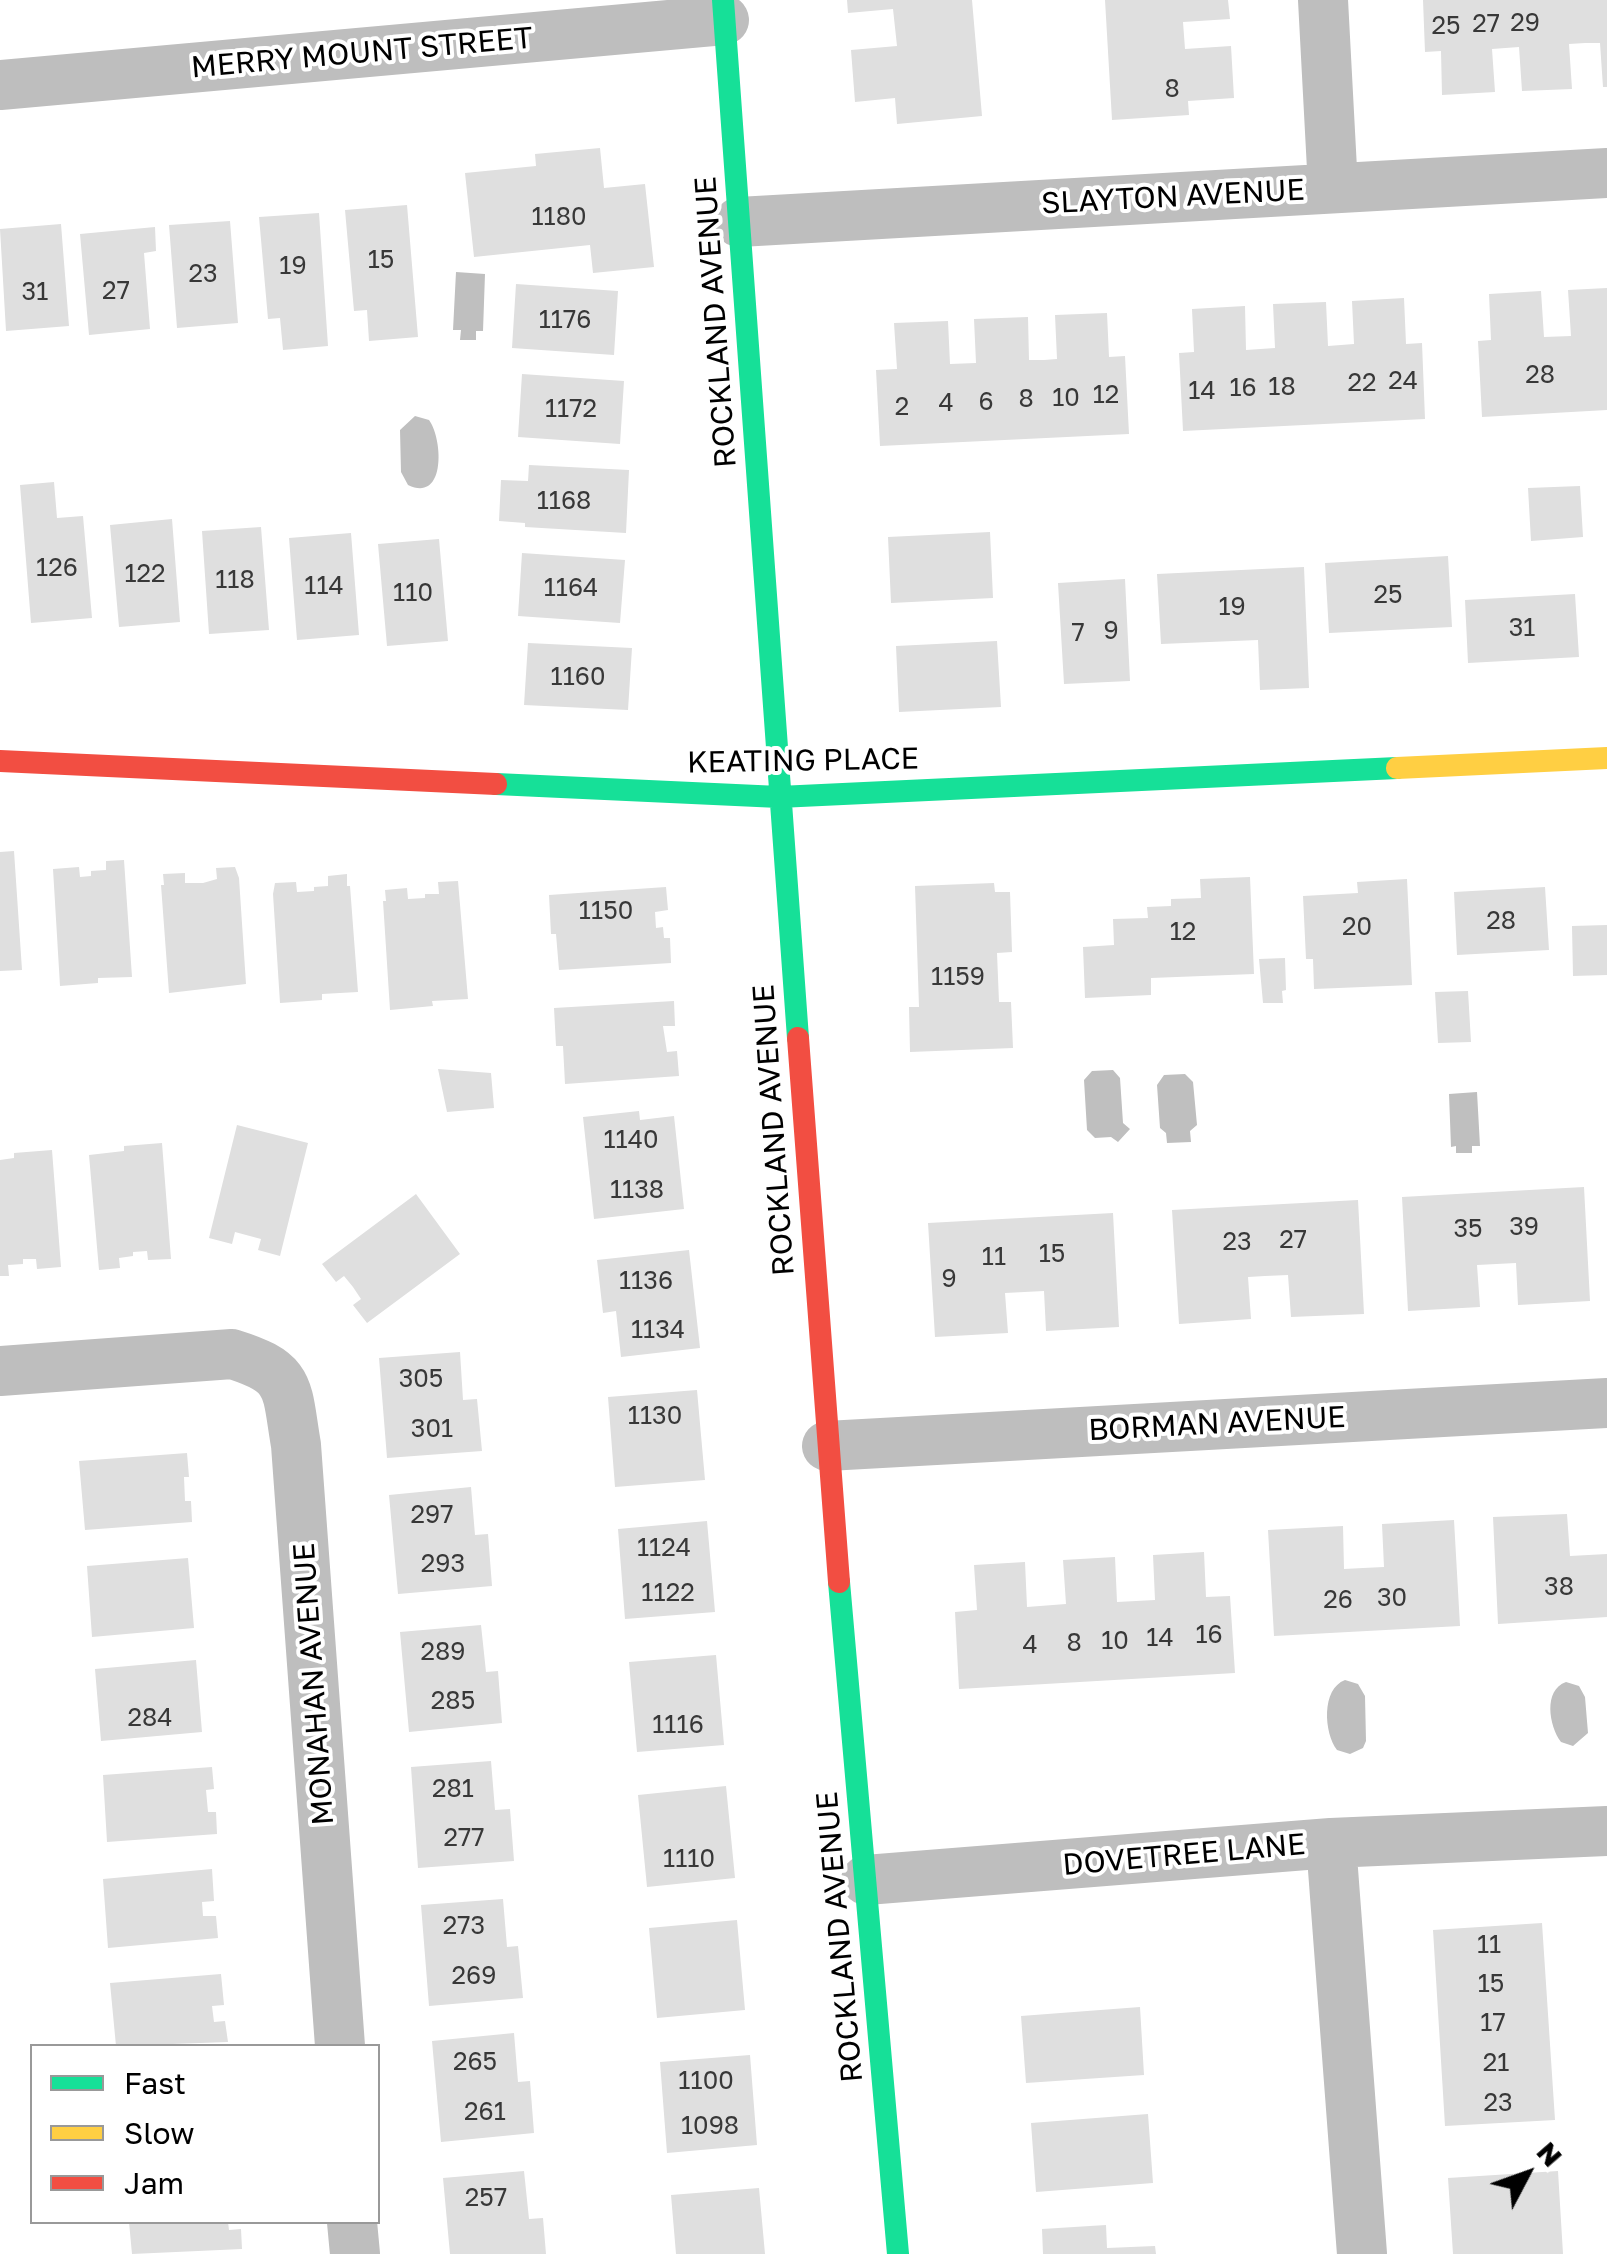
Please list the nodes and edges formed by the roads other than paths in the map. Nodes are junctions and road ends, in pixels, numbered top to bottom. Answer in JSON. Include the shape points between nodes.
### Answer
{"nodes":[{"id":1,"x":1323,"y":0,"type":"edge"},
{"id":2,"x":723,"y":10,"type":"edge"},
{"id":3,"x":0,"y":85,"type":"edge"},
{"id":4,"x":1607,"y":173,"type":"edge"},
{"id":5,"x":1333,"y":188,"type":"junction"},
{"id":6,"x":739,"y":222,"type":"junction"},
{"id":7,"x":1607,"y":758,"type":"edge"},
{"id":8,"x":0,"y":761,"type":"edge"},
{"id":9,"x":778,"y":797,"type":"junction"},
{"id":10,"x":0,"y":1371,"type":"edge"},
{"id":11,"x":1607,"y":1403,"type":"edge"},
{"id":12,"x":828,"y":1446,"type":"junction"},
{"id":13,"x":1607,"y":1831,"type":"edge"},
{"id":14,"x":1330,"y":1844,"type":"junction"},
{"id":15,"x":866,"y":1880,"type":"junction"},
{"id":16,"x":340,"y":2044,"type":"edge"},
{"id":17,"x":352,"y":2224,"type":"edge"},
{"id":18,"x":354,"y":2254,"type":"edge"},
{"id":19,"x":898,"y":2254,"type":"edge"},
{"id":20,"x":1362,"y":2254,"type":"edge"}],
"edges":[{"from":1,"to":5,"type":"street"},
{"from":2,"to":3,"type":"street","name":"MERRY MOUNT STREET"},
{"from":2,"to":6,"type":"street","name":"ROCKLAND AVENUE"},
{"from":4,"to":5,"type":"street","name":"SLAYTON AVENUE"},
{"from":5,"to":6,"type":"street","name":"SLAYTON AVENUE"},
{"from":6,"to":9,"type":"street","name":"ROCKLAND AVENUE"},
{"from":7,"to":9,"type":"street","name":"KEATING PLACE"},
{"from":8,"to":9,"type":"street","name":"KEATING PLACE"},
{"from":9,"to":12,"type":"street","name":"ROCKLAND AVENUE"},
{"from":10,"to":16,"type":"street","name":"MONAHAN AVENUE","via":[[232,1354],[266,1364],[286,1387],[296,1445]]},
{"from":11,"to":12,"type":"street","name":"BORMAN AVENUE"},
{"from":12,"to":15,"type":"street","name":"ROCKLAND AVENUE"},
{"from":13,"to":14,"type":"street"},
{"from":14,"to":15,"type":"street","name":"DOVETREE LANE"},
{"from":14,"to":20,"type":"street","name":"DOVETREE LANE"},
{"from":15,"to":19,"type":"street","name":"ROCKLAND AVENUE"},
{"from":17,"to":18,"type":"street"}]}
